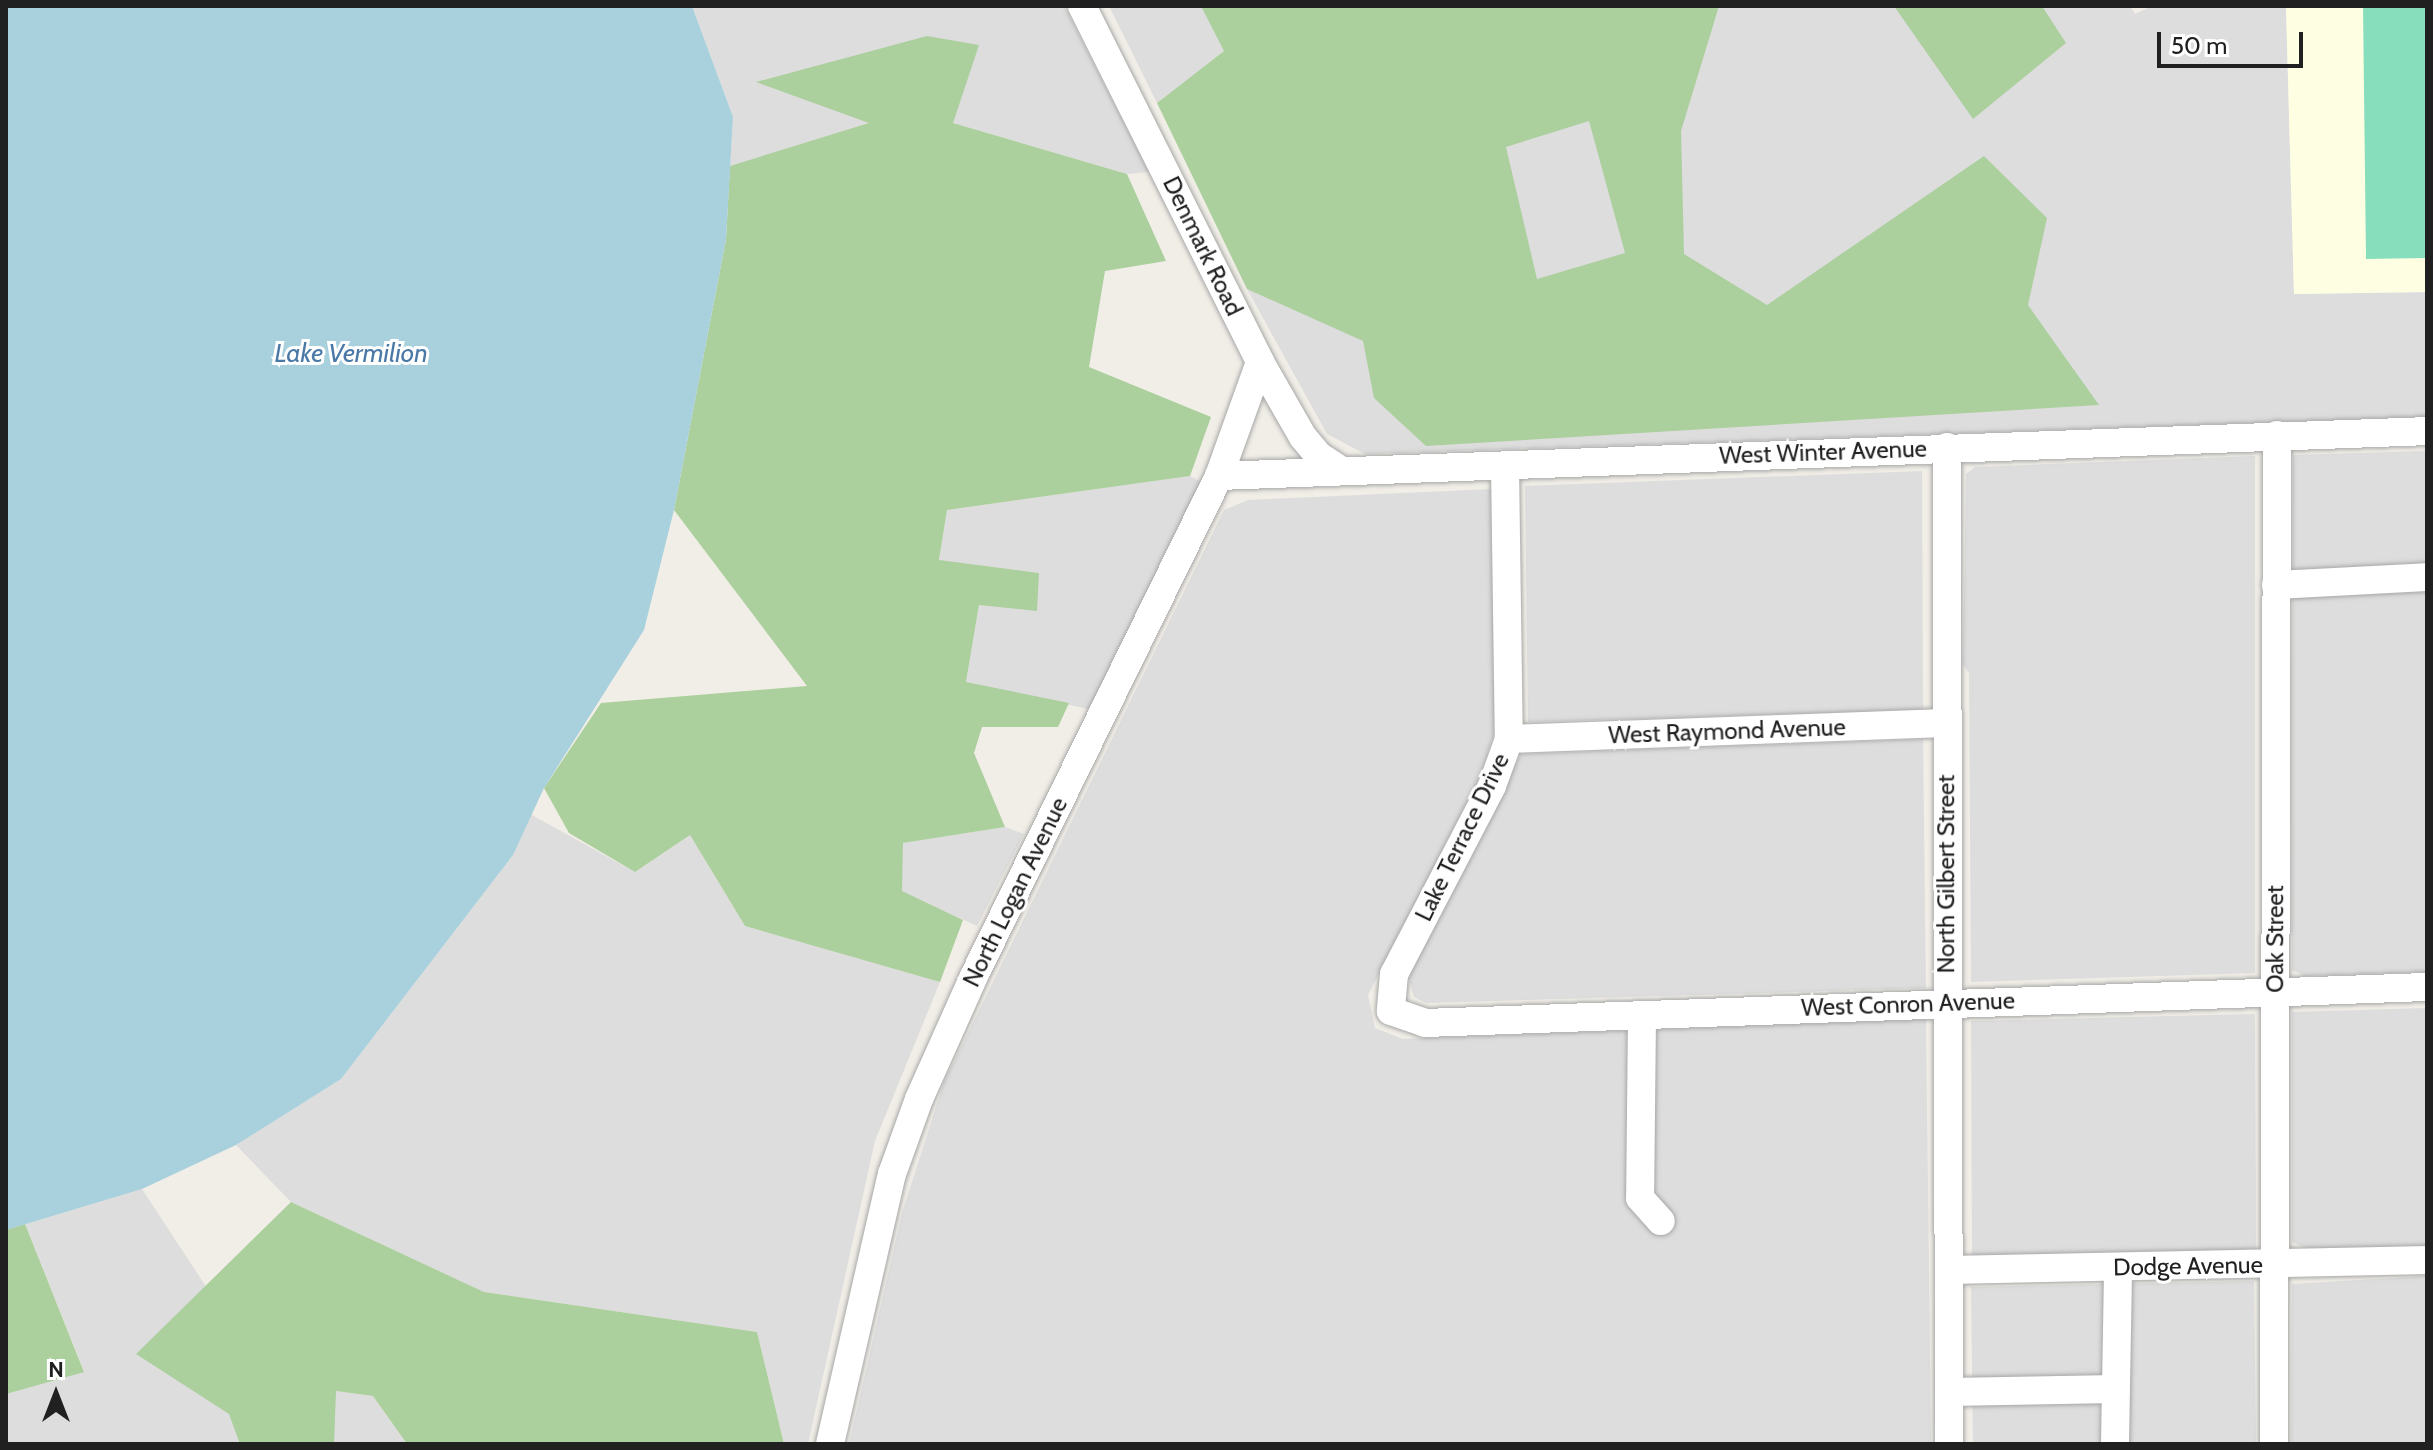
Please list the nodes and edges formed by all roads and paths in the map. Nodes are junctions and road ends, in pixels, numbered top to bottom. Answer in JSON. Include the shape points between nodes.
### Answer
{"nodes":[{"id":1,"x":1082,"y":6,"type":"edge"},
{"id":2,"x":1260,"y":362,"type":"junction"},
{"id":3,"x":2427,"y":431,"type":"edge"},
{"id":4,"x":2277,"y":435,"type":"junction"},
{"id":5,"x":1947,"y":447,"type":"junction"},
{"id":6,"x":1505,"y":466,"type":"junction"},
{"id":7,"x":1342,"y":471,"type":"junction"},
{"id":8,"x":1219,"y":476,"type":"junction"},
{"id":9,"x":2427,"y":577,"type":"edge"},
{"id":10,"x":2276,"y":585,"type":"junction"},
{"id":11,"x":1945,"y":723,"type":"junction"},
{"id":12,"x":1509,"y":739,"type":"junction"},
{"id":13,"x":2427,"y":987,"type":"edge"},
{"id":14,"x":2275,"y":990,"type":"junction"},
{"id":15,"x":1947,"y":1002,"type":"junction"},
{"id":16,"x":1391,"y":1011,"type":"joint"},
{"id":17,"x":1642,"y":1016,"type":"junction"},
{"id":18,"x":1661,"y":1221,"type":"dead end"},
{"id":19,"x":2427,"y":1260,"type":"edge"},
{"id":20,"x":2277,"y":1265,"type":"junction"},
{"id":21,"x":2118,"y":1268,"type":"junction"},
{"id":22,"x":1950,"y":1270,"type":"junction"},
{"id":23,"x":2116,"y":1389,"type":"junction"},
{"id":24,"x":1949,"y":1392,"type":"junction"},
{"id":25,"x":830,"y":1444,"type":"edge"},
{"id":26,"x":1949,"y":1444,"type":"edge"},
{"id":27,"x":2115,"y":1444,"type":"edge"},
{"id":28,"x":2274,"y":1444,"type":"edge"}],
"edges":[{"from":1,"to":2,"type":"street","name":"Denmark Road"},
{"from":2,"to":7,"type":"street","name":"Denmark Road","via":[[1303,437]]},
{"from":2,"to":8,"type":"street","name":"North Logan Avenue"},
{"from":3,"to":4,"type":"street","name":"West Winter Avenue"},
{"from":4,"to":5,"type":"street","name":"West Winter Avenue"},
{"from":4,"to":10,"type":"street","name":"Oak Street"},
{"from":5,"to":6,"type":"street","name":"West Winter Avenue"},
{"from":5,"to":11,"type":"street","name":"North Gilbert Street"},
{"from":6,"to":7,"type":"street","name":"West Winter Avenue"},
{"from":6,"to":12,"type":"street","name":"Lake Terrace Drive"},
{"from":7,"to":8,"type":"street","name":"West Winter Avenue"},
{"from":8,"to":25,"type":"street","name":"North Logan Avenue","via":[[924,1088],[892,1174]]},
{"from":9,"to":10,"type":"street"},
{"from":10,"to":14,"type":"street","name":"Oak Street"},
{"from":11,"to":12,"type":"street","name":"West Raymond Avenue"},
{"from":11,"to":15,"type":"street","name":"North Gilbert Street"},
{"from":12,"to":16,"type":"street","name":"Lake Terrace Drive","via":[[1492,786],[1394,974]]},
{"from":13,"to":14,"type":"street","name":"West Conron Avenue"},
{"from":14,"to":15,"type":"street","name":"West Conron Avenue"},
{"from":14,"to":20,"type":"street","name":"Oak Street"},
{"from":15,"to":17,"type":"street","name":"West Conron Avenue"},
{"from":15,"to":22,"type":"street","name":"North Gilbert Street"},
{"from":16,"to":17,"type":"street","name":"West Conron Avenue","via":[[1425,1023]]},
{"from":17,"to":18,"type":"street","via":[[1640,1198]]},
{"from":19,"to":20,"type":"street","name":"Dodge Avenue"},
{"from":20,"to":21,"type":"street","name":"Dodge Avenue"},
{"from":20,"to":28,"type":"street","name":"Oak Street"},
{"from":21,"to":22,"type":"street","name":"Dodge Avenue"},
{"from":21,"to":23,"type":"street"},
{"from":22,"to":24,"type":"street","name":"North Gilbert Street"},
{"from":23,"to":24,"type":"street"},
{"from":23,"to":27,"type":"street"},
{"from":24,"to":26,"type":"street","name":"North Gilbert Street"}]}
